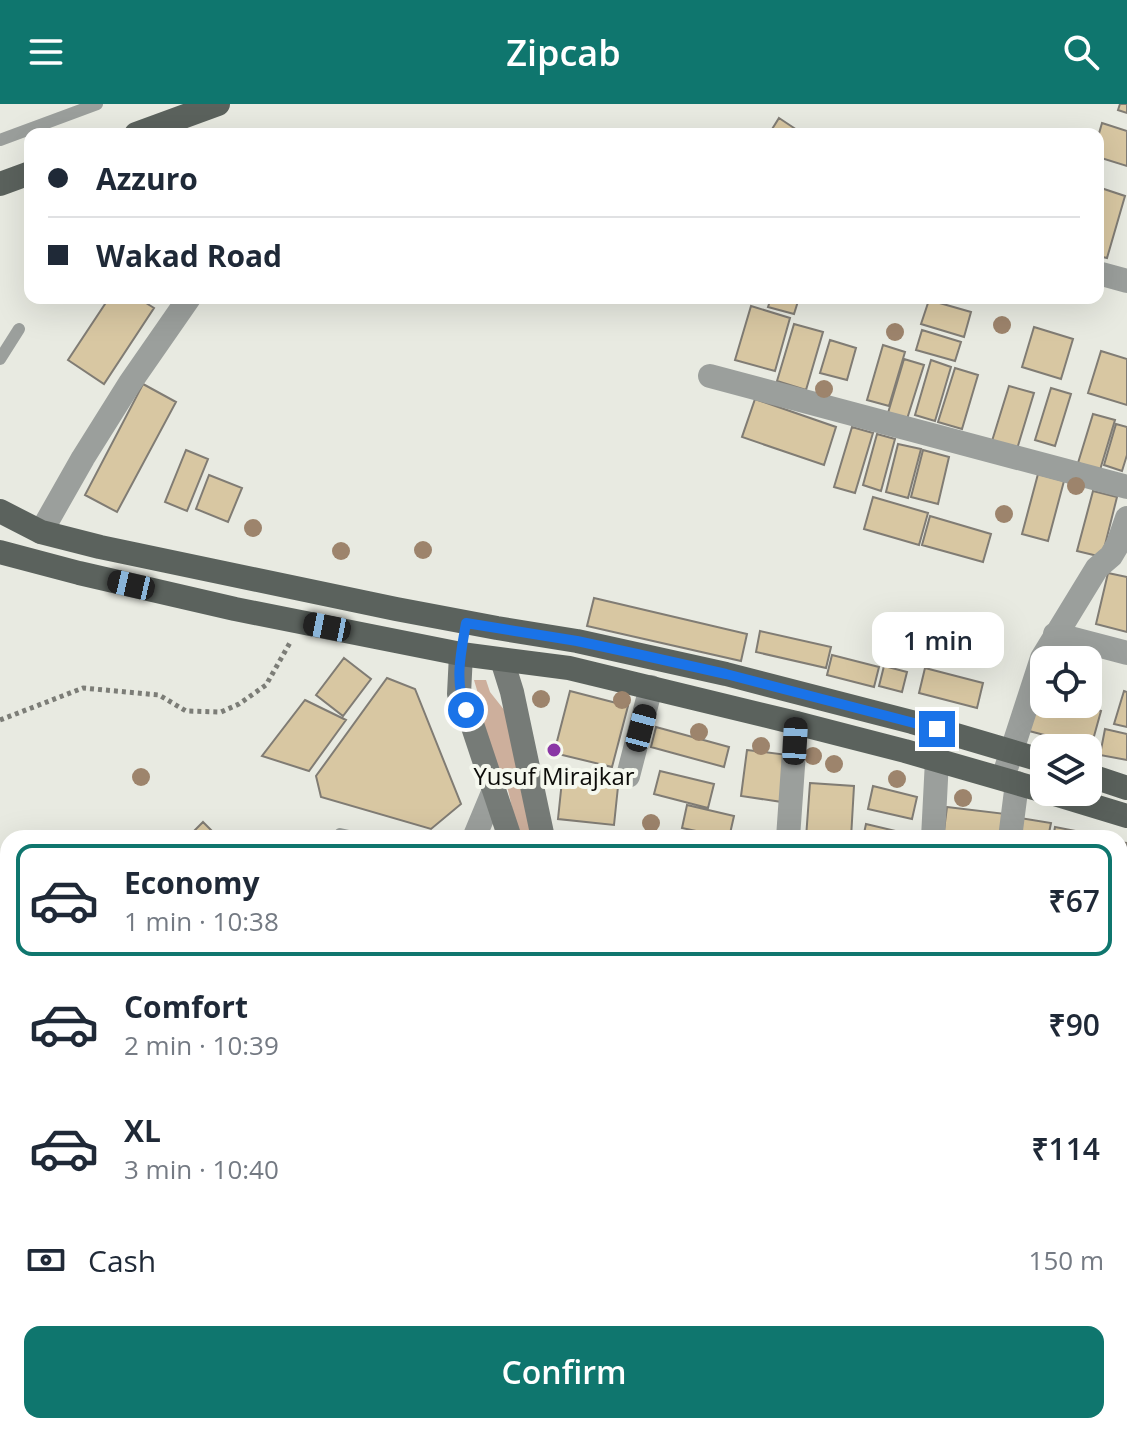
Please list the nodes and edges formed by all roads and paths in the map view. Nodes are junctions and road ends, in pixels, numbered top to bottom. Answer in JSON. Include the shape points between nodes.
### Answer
{"nodes":[{"id":1,"x":97,"y":104,"type":"edge"},
{"id":2,"x":218,"y":104,"type":"edge"},
{"id":3,"x":32,"y":128,"type":"edge"},
{"id":4,"x":152,"y":128,"type":"edge"},
{"id":5,"x":24,"y":131,"type":"edge"},
{"id":6,"x":0,"y":140,"type":"edge"},
{"id":7,"x":24,"y":175,"type":"edge"},
{"id":8,"x":0,"y":184,"type":"edge"},
{"id":9,"x":1104,"y":275,"type":"edge"},
{"id":10,"x":1127,"y":281,"type":"edge"},
{"id":11,"x":185,"y":304,"type":"edge"},
{"id":12,"x":19,"y":329,"type":"dead end"},
{"id":13,"x":0,"y":359,"type":"edge"},
{"id":14,"x":710,"y":376,"type":"dead end"},
{"id":15,"x":1127,"y":487,"type":"edge"},
{"id":16,"x":0,"y":511,"type":"edge"},
{"id":17,"x":1127,"y":518,"type":"edge"},
{"id":18,"x":41,"y":532,"type":"junction"},
{"id":19,"x":0,"y":552,"type":"edge"},
{"id":20,"x":300,"y":622,"type":"junction"},
{"id":21,"x":466,"y":623,"type":"junction"},
{"id":22,"x":497,"y":628,"type":"junction"},
{"id":23,"x":1055,"y":634,"type":"junction"},
{"id":24,"x":1127,"y":653,"type":"edge"},
{"id":25,"x":461,"y":654,"type":"junction"},
{"id":26,"x":502,"y":660,"type":"junction"},
{"id":27,"x":651,"y":687,"type":"junction"},
{"id":28,"x":0,"y":720,"type":"edge"},
{"id":29,"x":796,"y":723,"type":"junction"},
{"id":30,"x":1011,"y":751,"type":"junction"},
{"id":31,"x":1030,"y":757,"type":"edge"},
{"id":32,"x":937,"y":760,"type":"junction"},
{"id":33,"x":628,"y":776,"type":"dead end"},
{"id":34,"x":1010,"y":780,"type":"junction"},
{"id":35,"x":1102,"y":780,"type":"edge"},
{"id":36,"x":1030,"y":786,"type":"edge"},
{"id":37,"x":1127,"y":788,"type":"edge"},
{"id":38,"x":494,"y":790,"type":"junction"},
{"id":39,"x":1095,"y":806,"type":"edge"},
{"id":40,"x":1127,"y":816,"type":"edge"},
{"id":41,"x":477,"y":830,"type":"edge"},
{"id":42,"x":507,"y":830,"type":"edge"},
{"id":43,"x":541,"y":830,"type":"edge"},
{"id":44,"x":789,"y":830,"type":"edge"},
{"id":45,"x":933,"y":830,"type":"edge"},
{"id":46,"x":1010,"y":830,"type":"edge"}],
"edges":[{"from":1,"to":3,"type":"lane"},
{"from":2,"to":4,"type":"main road"},
{"from":5,"to":6,"type":"lane"},
{"from":7,"to":8,"type":"main road"},
{"from":9,"to":10,"type":"street"},
{"from":11,"to":18,"type":"street","via":[[130,383]]},
{"from":12,"to":13,"type":"lane"},
{"from":14,"to":15,"type":"street"},
{"from":16,"to":18,"type":"main road"},
{"from":17,"to":23,"type":"street","via":[[1111,556],[1097,568]]},
{"from":18,"to":21,"type":"main road"},
{"from":19,"to":20,"type":"main road"},
{"from":20,"to":25,"type":"main road"},
{"from":20,"to":28,"type":"path","via":[[266,685],[221,712],[186,711],[159,695],[83,688]]},
{"from":21,"to":22,"type":"main road"},
{"from":21,"to":25,"type":"main road"},
{"from":22,"to":26,"type":"main road"},
{"from":22,"to":30,"type":"main road","via":[[726,674]]},
{"from":23,"to":24,"type":"street"},
{"from":23,"to":30,"type":"street"},
{"from":25,"to":26,"type":"main road"},
{"from":25,"to":38,"type":"main road","via":[[459,694]]},
{"from":26,"to":27,"type":"main road","via":[[569,668]]},
{"from":26,"to":43,"type":"main road"},
{"from":27,"to":29,"type":"main road"},
{"from":27,"to":33,"type":"street"},
{"from":29,"to":32,"type":"main road"},
{"from":29,"to":44,"type":"street"},
{"from":30,"to":31,"type":"main road"},
{"from":30,"to":34,"type":"street"},
{"from":32,"to":34,"type":"main road"},
{"from":32,"to":45,"type":"street"},
{"from":34,"to":36,"type":"main road"},
{"from":34,"to":46,"type":"street"},
{"from":35,"to":37,"type":"main road"},
{"from":38,"to":41,"type":"street"},
{"from":38,"to":42,"type":"main road"},
{"from":39,"to":40,"type":"main road"}]}
